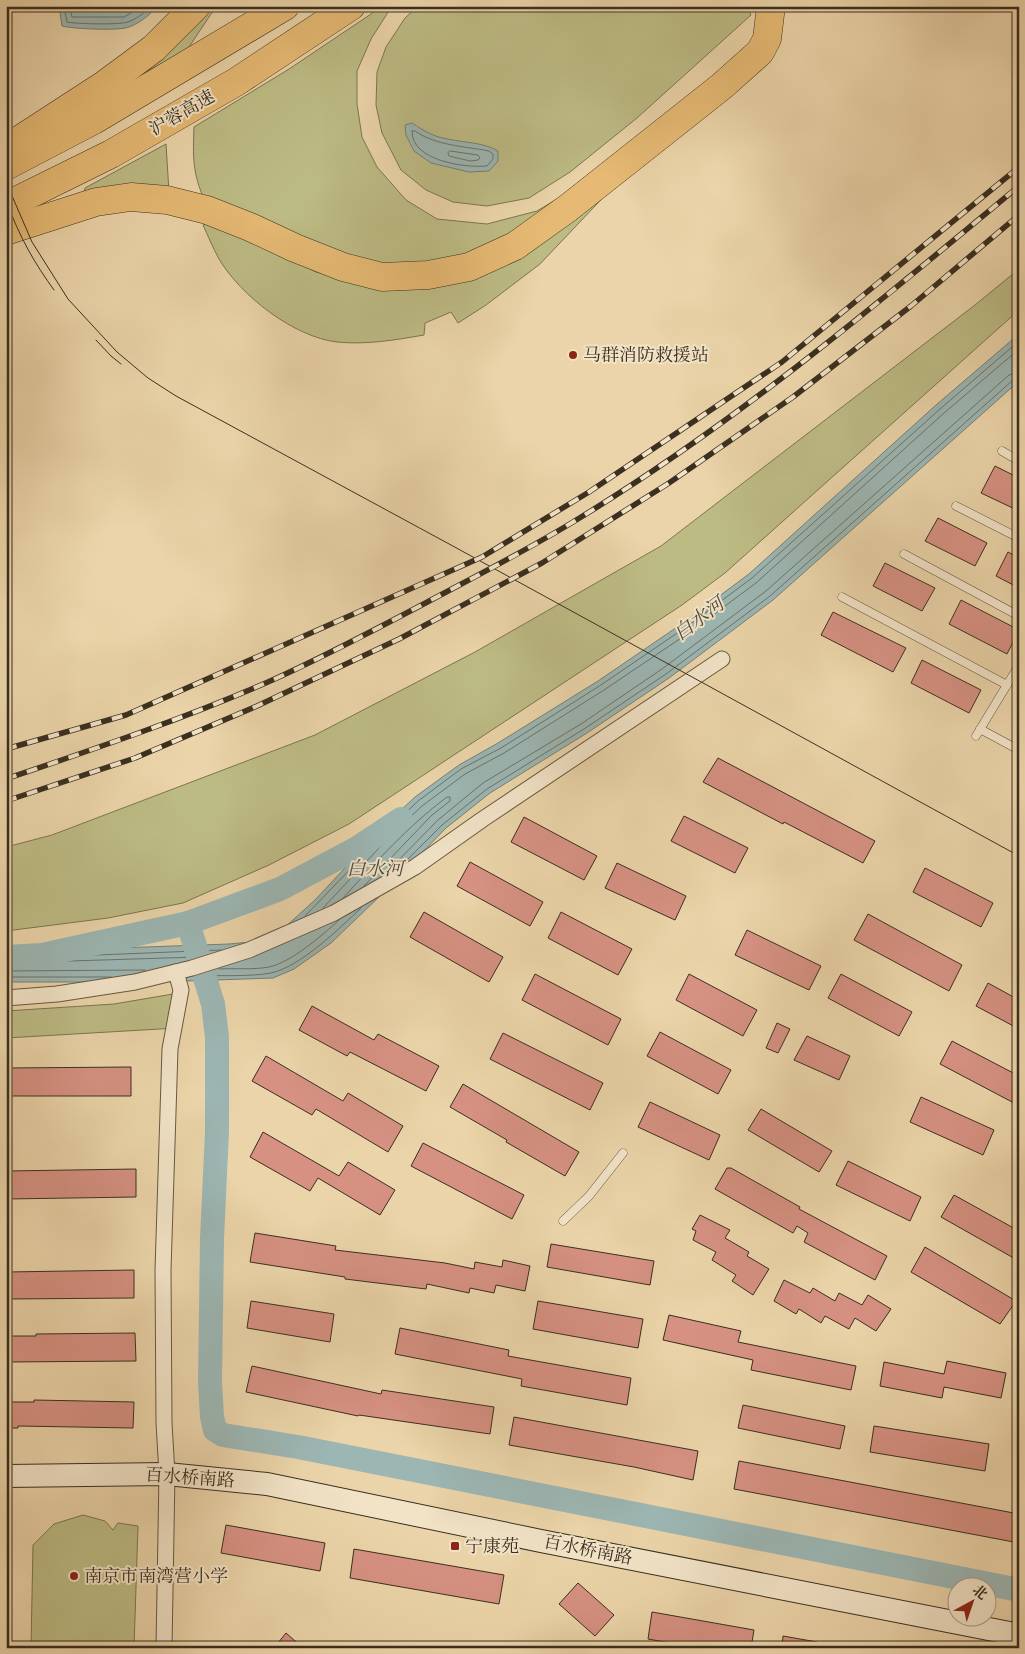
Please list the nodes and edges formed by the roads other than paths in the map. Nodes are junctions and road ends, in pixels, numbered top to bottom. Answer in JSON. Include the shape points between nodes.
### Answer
{"nodes":[{"id":1,"x":196,"y":6,"type":"edge"},
{"id":2,"x":285,"y":6,"type":"edge"},
{"id":3,"x":351,"y":6,"type":"edge"},
{"id":4,"x":771,"y":6,"type":"edge"},
{"id":5,"x":6,"y":149,"type":"edge"},
{"id":6,"x":6,"y":166,"type":"edge"},
{"id":7,"x":6,"y":206,"type":"edge"},
{"id":8,"x":6,"y":230,"type":"edge"},
{"id":9,"x":1002,"y":451,"type":"dead end"},
{"id":10,"x":1019,"y":461,"type":"edge"},
{"id":11,"x":956,"y":506,"type":"dead end"},
{"id":12,"x":1019,"y":538,"type":"edge"},
{"id":13,"x":904,"y":554,"type":"dead end"},
{"id":14,"x":842,"y":597,"type":"dead end"},
{"id":15,"x":1019,"y":616,"type":"edge"},
{"id":16,"x":722,"y":659,"type":"dead end"},
{"id":17,"x":1019,"y":665,"type":"edge"},
{"id":18,"x":1007,"y":685,"type":"junction"},
{"id":19,"x":1019,"y":750,"type":"edge"},
{"id":20,"x":176,"y":972,"type":"junction"},
{"id":21,"x":6,"y":998,"type":"edge"},
{"id":22,"x":623,"y":1153,"type":"dead end"},
{"id":23,"x":563,"y":1221,"type":"dead end"},
{"id":24,"x":167,"y":1474,"type":"junction"},
{"id":25,"x":6,"y":1476,"type":"edge"},
{"id":26,"x":1019,"y":1635,"type":"edge"},
{"id":27,"x":164,"y":1648,"type":"edge"}],
"edges":[{"from":1,"to":5,"type":"highway","via":[[154,48]]},
{"from":2,"to":6,"type":"highway","via":[[94,120]]},
{"from":3,"to":7,"type":"highway","name":"沪蓉高速","via":[[228,87],[111,154]]},
{"from":4,"to":8,"type":"highway","via":[[767,39],[760,52],[722,86],[568,208],[515,246],[469,268],[428,276],[382,277],[343,267],[208,210],[167,200],[130,197],[96,202]]},
{"from":9,"to":10,"type":"lane"},
{"from":11,"to":12,"type":"lane"},
{"from":13,"to":15,"type":"lane"},
{"from":14,"to":18,"type":"lane"},
{"from":16,"to":20,"type":"street","via":[[399,877],[334,913],[249,950]]},
{"from":17,"to":18,"type":"lane"},
{"from":18,"to":19,"type":"lane","via":[[978,733]]},
{"from":20,"to":21,"type":"street","via":[[57,994]]},
{"from":20,"to":24,"type":"street","via":[[181,990],[170,1049],[164,1270]]},
{"from":22,"to":23,"type":"lane","via":[[589,1196]]},
{"from":24,"to":25,"type":"street","name":"百水桥南路"},
{"from":24,"to":26,"type":"street","name":"百水桥南路","via":[[267,1484]]},
{"from":24,"to":27,"type":"street"}]}
